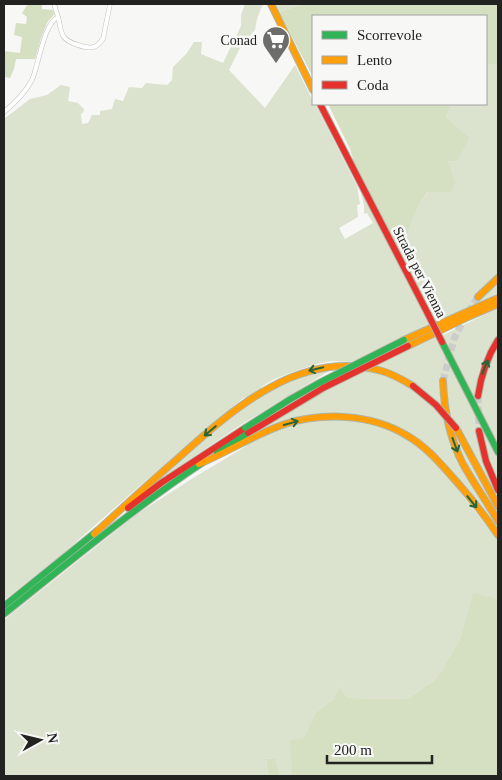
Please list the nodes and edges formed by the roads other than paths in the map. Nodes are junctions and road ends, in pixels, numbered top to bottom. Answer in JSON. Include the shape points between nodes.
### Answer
{"nodes":[{"id":1,"x":54,"y":4,"type":"edge"},
{"id":2,"x":110,"y":4,"type":"edge"},
{"id":3,"x":271,"y":4,"type":"edge"},
{"id":4,"x":58,"y":17,"type":"junction"},
{"id":5,"x":312,"y":88,"type":"edge"},
{"id":6,"x":321,"y":105,"type":"edge"},
{"id":7,"x":4,"y":112,"type":"edge"},
{"id":8,"x":498,"y":278,"type":"edge"},
{"id":9,"x":478,"y":298,"type":"tunnel mouth"},
{"id":10,"x":498,"y":298,"type":"edge"},
{"id":11,"x":498,"y":304,"type":"edge"},
{"id":12,"x":498,"y":340,"type":"edge"},
{"id":13,"x":406,"y":343,"type":"junction"},
{"id":14,"x":443,"y":380,"type":"tunnel mouth"},
{"id":15,"x":478,"y":396,"type":"tunnel mouth"},
{"id":16,"x":246,"y":430,"type":"junction"},
{"id":17,"x":479,"y":431,"type":"tunnel mouth"},
{"id":18,"x":498,"y":452,"type":"edge"},
{"id":19,"x":199,"y":464,"type":"junction"},
{"id":20,"x":498,"y":490,"type":"edge"},
{"id":21,"x":498,"y":506,"type":"edge"},
{"id":22,"x":498,"y":521,"type":"edge"},
{"id":23,"x":94,"y":534,"type":"junction"},
{"id":24,"x":498,"y":535,"type":"edge"},
{"id":25,"x":4,"y":606,"type":"edge"},
{"id":26,"x":4,"y":614,"type":"edge"}],
"edges":[{"from":1,"to":4,"type":"street"},
{"from":2,"to":4,"type":"street","via":[[103,39],[94,47],[67,40]]},
{"from":3,"to":5,"type":"main road"},
{"from":4,"to":7,"type":"street","via":[[47,30],[28,87]]},
{"from":6,"to":18,"type":"main road","name":"Strada per Vienna","bridge":true},
{"from":8,"to":9,"type":"main road"},
{"from":10,"to":13,"type":"main road"},
{"from":11,"to":13,"type":"main road"},
{"from":15,"to":12,"type":"main road","one_way":true,"via":[[482,374]]},
{"from":13,"to":16,"type":"main road","bridge":true,"via":[[319,383]]},
{"from":14,"to":22,"type":"main road","one_way":true,"via":[[444,407],[456,448]]},
{"from":16,"to":19,"type":"main road"},
{"from":16,"to":23,"type":"main road","via":[[161,483]]},
{"from":17,"to":20,"type":"main road","via":[[484,455]]},
{"from":19,"to":24,"type":"main road","one_way":true,"via":[[276,428],[301,420],[326,417],[372,421],[420,444],[451,476]]},
{"from":19,"to":26,"type":"main road"},
{"from":21,"to":23,"type":"main road","one_way":true,"bridge":true,"via":[[456,428],[430,398],[398,377],[383,372],[362,367],[331,366],[283,380],[248,401],[152,480]]},
{"from":23,"to":25,"type":"main road"}]}
